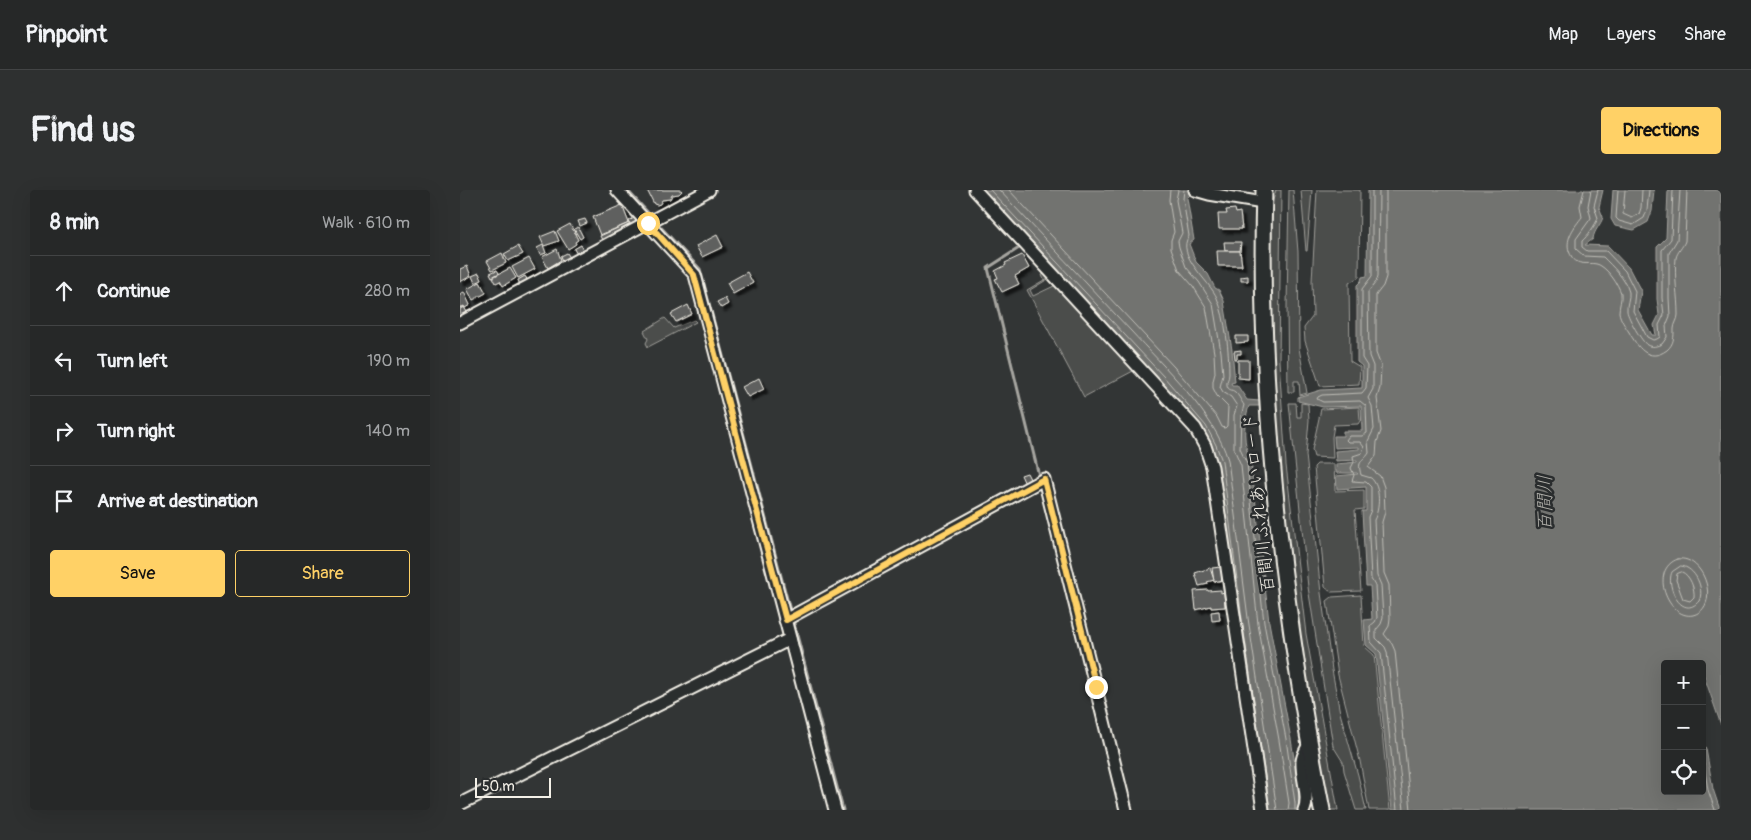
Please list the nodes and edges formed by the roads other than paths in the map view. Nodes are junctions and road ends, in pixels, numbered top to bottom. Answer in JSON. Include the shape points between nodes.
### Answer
{"nodes":[{"id":1,"x":617,"y":190,"type":"edge"},
{"id":2,"x":709,"y":190,"type":"edge"},
{"id":3,"x":975,"y":190,"type":"edge"},
{"id":4,"x":1195,"y":190,"type":"edge"},
{"id":5,"x":1263,"y":196,"type":"edge"},
{"id":6,"x":653,"y":221,"type":"junction"},
{"id":7,"x":460,"y":323,"type":"edge"},
{"id":8,"x":790,"y":618,"type":"junction"},
{"id":9,"x":790,"y":638,"type":"junction"},
{"id":10,"x":1309,"y":744,"type":"junction"},
{"id":11,"x":460,"y":804,"type":"edge"},
{"id":12,"x":835,"y":810,"type":"edge"},
{"id":13,"x":1126,"y":810,"type":"edge"},
{"id":14,"x":1263,"y":810,"type":"edge"},
{"id":15,"x":1304,"y":810,"type":"edge"},
{"id":16,"x":1322,"y":810,"type":"edge"}],
"edges":[{"from":1,"to":6,"type":"street"},
{"from":2,"to":6,"type":"street"},
{"from":3,"to":14,"type":"street","via":[[1195,428],[1206,446],[1212,467]]},
{"from":4,"to":5,"type":"street","via":[[1209,194]]},
{"from":5,"to":10,"type":"street","name":"百間川ふれあいロード","via":[[1265,370],[1271,459],[1290,622]]},
{"from":6,"to":7,"type":"street"},
{"from":6,"to":8,"type":"street","via":[[694,275]]},
{"from":8,"to":9,"type":"street"},
{"from":8,"to":13,"type":"street","via":[[1044,479]]},
{"from":9,"to":11,"type":"street"},
{"from":9,"to":12,"type":"street"},
{"from":10,"to":15,"type":"street","via":[[1302,764]]},
{"from":10,"to":16,"type":"street","name":"百間川ふれあいロード"}]}
